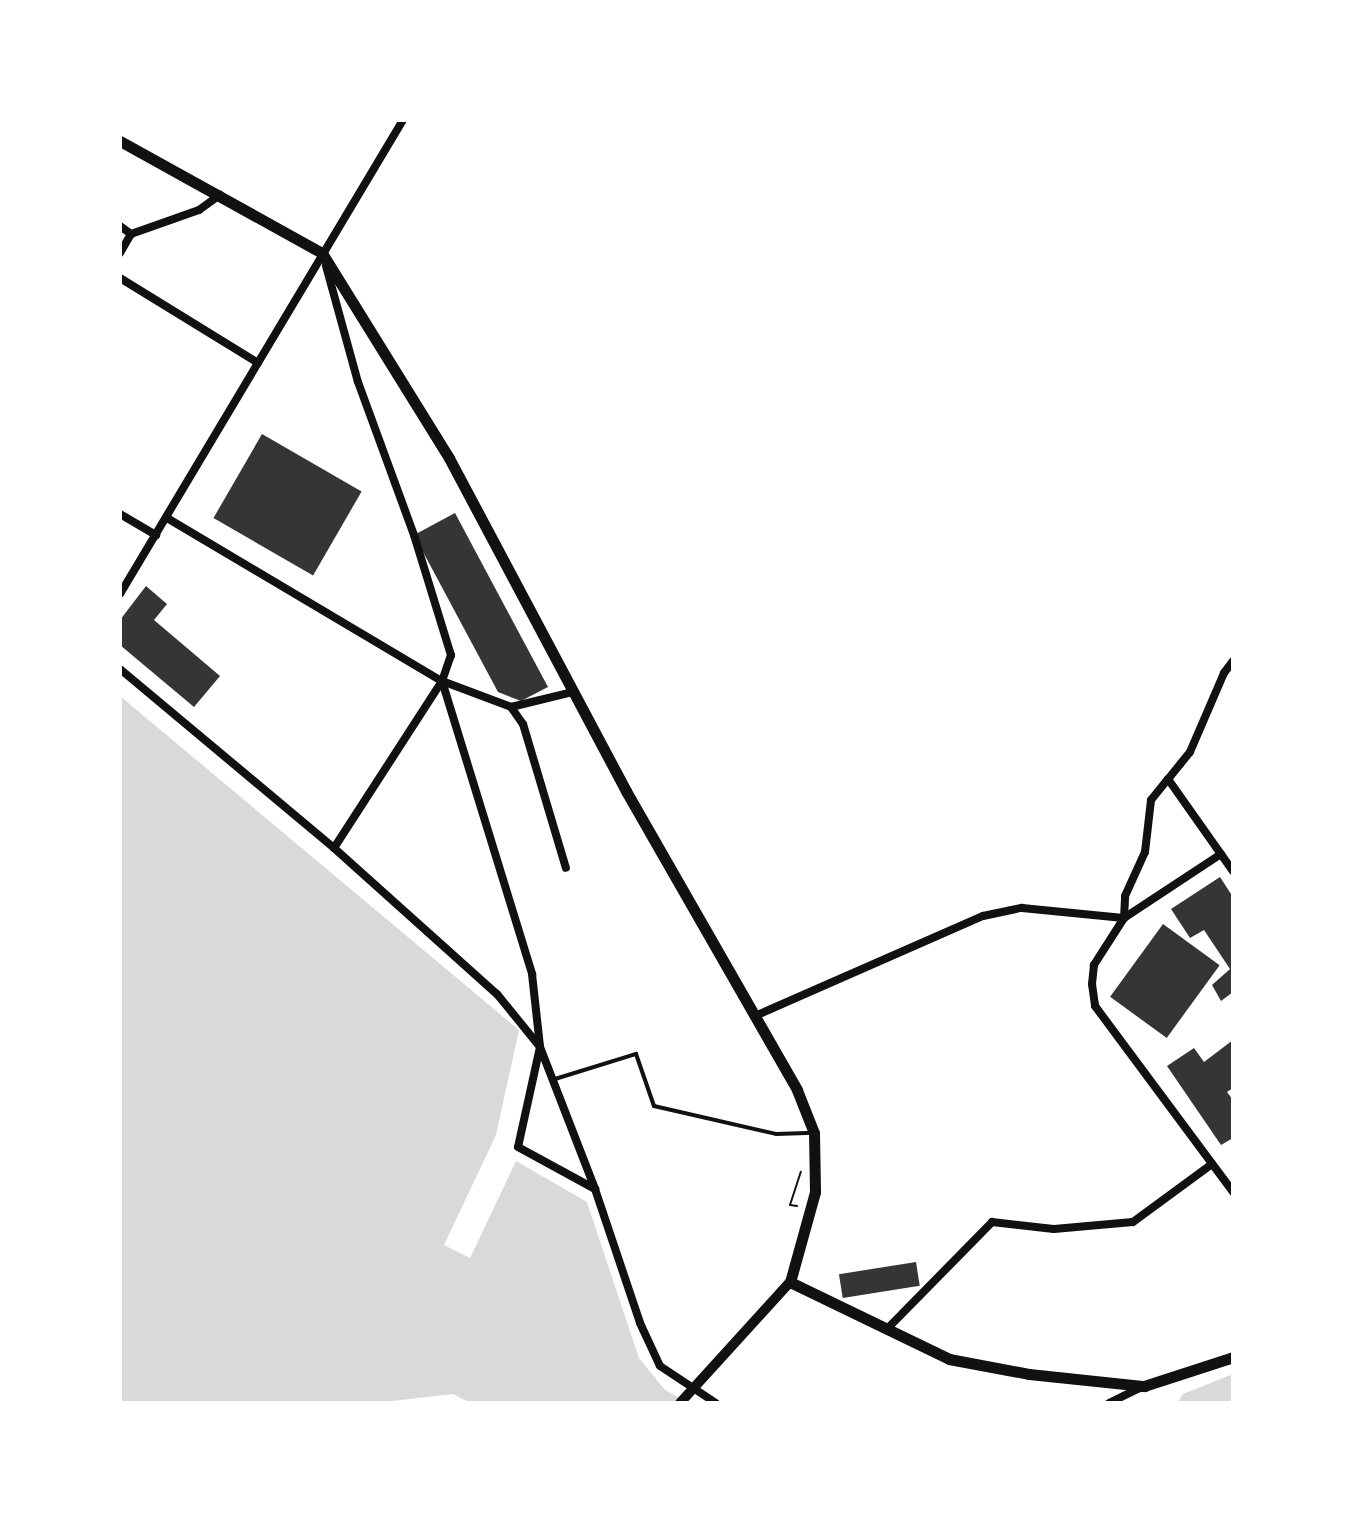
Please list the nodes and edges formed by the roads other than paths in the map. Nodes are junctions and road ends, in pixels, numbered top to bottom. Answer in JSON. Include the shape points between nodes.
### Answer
{"nodes":[{"id":1,"x":403,"y":120,"type":"edge"},
{"id":2,"x":120,"y":141,"type":"edge"},
{"id":3,"x":220,"y":195,"type":"junction"},
{"id":4,"x":120,"y":226,"type":"edge"},
{"id":5,"x":131,"y":234,"type":"junction"},
{"id":6,"x":120,"y":253,"type":"edge"},
{"id":7,"x":322,"y":253,"type":"junction"},
{"id":8,"x":120,"y":278,"type":"edge"},
{"id":9,"x":258,"y":363,"type":"junction"},
{"id":10,"x":120,"y":514,"type":"edge"},
{"id":11,"x":167,"y":518,"type":"junction"},
{"id":12,"x":156,"y":535,"type":"junction"},
{"id":13,"x":120,"y":594,"type":"edge"},
{"id":14,"x":1233,"y":661,"type":"edge"},
{"id":15,"x":120,"y":669,"type":"edge"},
{"id":16,"x":1224,"y":673,"type":"junction"},
{"id":17,"x":1233,"y":678,"type":"edge"},
{"id":18,"x":442,"y":681,"type":"junction"},
{"id":19,"x":573,"y":692,"type":"junction"},
{"id":20,"x":511,"y":707,"type":"junction"},
{"id":21,"x":1168,"y":779,"type":"junction"},
{"id":22,"x":334,"y":848,"type":"junction"},
{"id":23,"x":1221,"y":854,"type":"junction"},
{"id":24,"x":566,"y":868,"type":"dead end"},
{"id":25,"x":1233,"y":871,"type":"edge"},
{"id":26,"x":1124,"y":918,"type":"junction"},
{"id":27,"x":755,"y":1016,"type":"junction"},
{"id":28,"x":540,"y":1047,"type":"junction"},
{"id":29,"x":553,"y":1080,"type":"junction"},
{"id":30,"x":814,"y":1133,"type":"junction"},
{"id":31,"x":1212,"y":1164,"type":"junction"},
{"id":32,"x":595,"y":1189,"type":"junction"},
{"id":33,"x":1233,"y":1192,"type":"edge"},
{"id":34,"x":790,"y":1282,"type":"junction"},
{"id":35,"x":887,"y":1329,"type":"junction"},
{"id":36,"x":1233,"y":1357,"type":"edge"},
{"id":37,"x":1144,"y":1386,"type":"junction"},
{"id":38,"x":680,"y":1403,"type":"edge"},
{"id":39,"x":716,"y":1403,"type":"edge"},
{"id":40,"x":1109,"y":1403,"type":"edge"}],
"edges":[{"from":1,"to":7,"type":"street"},
{"from":2,"to":3,"type":"main road"},
{"from":3,"to":5,"type":"street","via":[[199,210]]},
{"from":3,"to":7,"type":"main road"},
{"from":4,"to":5,"type":"street"},
{"from":5,"to":6,"type":"street"},
{"from":7,"to":9,"type":"street"},
{"from":7,"to":18,"type":"street","via":[[358,382],[451,655]]},
{"from":7,"to":19,"type":"main road","via":[[449,458]]},
{"from":8,"to":9,"type":"street"},
{"from":9,"to":11,"type":"street"},
{"from":10,"to":12,"type":"street"},
{"from":11,"to":12,"type":"street"},
{"from":11,"to":18,"type":"street"},
{"from":12,"to":13,"type":"street"},
{"from":14,"to":16,"type":"street"},
{"from":15,"to":22,"type":"street"},
{"from":16,"to":17,"type":"street"},
{"from":16,"to":21,"type":"street","via":[[1190,752]]},
{"from":18,"to":20,"type":"street"},
{"from":18,"to":22,"type":"street"},
{"from":18,"to":28,"type":"street","via":[[532,974]]},
{"from":19,"to":20,"type":"street"},
{"from":19,"to":27,"type":"main road"},
{"from":20,"to":24,"type":"street","via":[[523,724]]},
{"from":21,"to":23,"type":"street"},
{"from":21,"to":26,"type":"street","via":[[1151,800],[1145,852],[1125,896]]},
{"from":22,"to":28,"type":"street","via":[[497,994]]},
{"from":23,"to":25,"type":"street"},
{"from":23,"to":26,"type":"street"},
{"from":26,"to":27,"type":"street","via":[[1022,908],[983,916]]},
{"from":26,"to":31,"type":"street","via":[[1094,965],[1095,1006]]},
{"from":27,"to":30,"type":"main road","via":[[797,1090]]},
{"from":28,"to":29,"type":"street"},
{"from":28,"to":32,"type":"street","via":[[518,1147]]},
{"from":29,"to":30,"type":"lane","via":[[636,1054],[654,1106],[776,1134]]},
{"from":29,"to":32,"type":"street"},
{"from":30,"to":34,"type":"main road","via":[[815,1192]]},
{"from":31,"to":33,"type":"street"},
{"from":31,"to":35,"type":"street","via":[[1133,1222],[1054,1229],[992,1222]]},
{"from":32,"to":39,"type":"street","via":[[660,1366]]},
{"from":34,"to":35,"type":"main road"},
{"from":34,"to":38,"type":"street"},
{"from":35,"to":37,"type":"main road","via":[[949,1359]]},
{"from":36,"to":37,"type":"main road"},
{"from":37,"to":40,"type":"street"}]}
